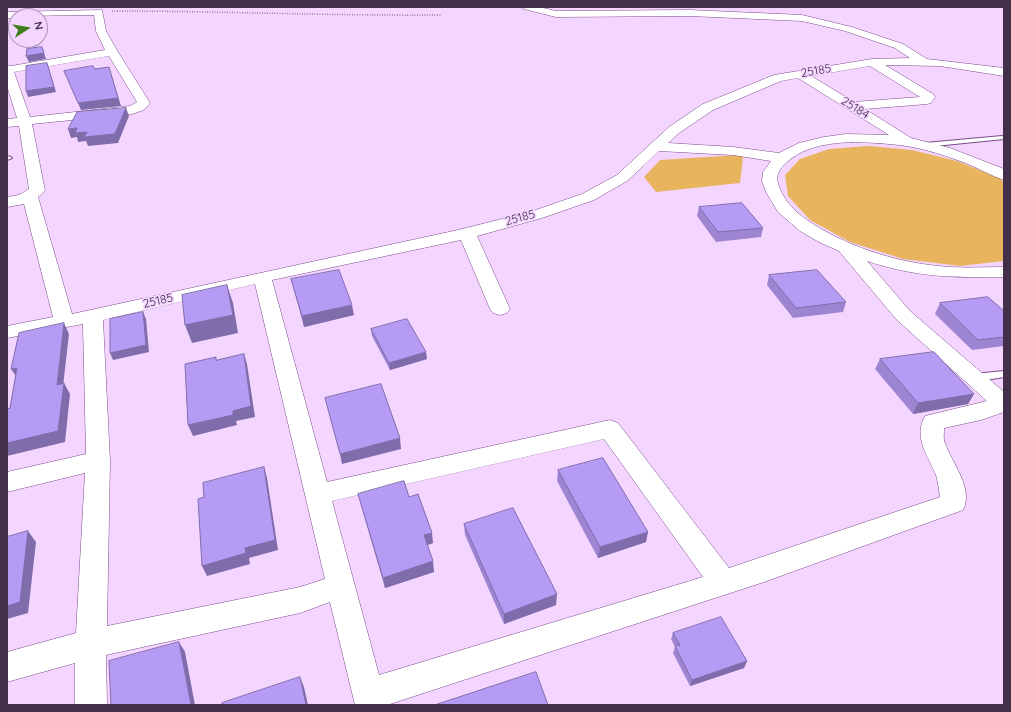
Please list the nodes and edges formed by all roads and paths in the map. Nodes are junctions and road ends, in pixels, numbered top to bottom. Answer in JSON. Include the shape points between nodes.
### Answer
{"nodes":[{"id":1,"x":527,"y":7,"type":"edge"},
{"id":2,"x":99,"y":12,"type":"junction"},
{"id":3,"x":7,"y":15,"type":"edge"},
{"id":4,"x":441,"y":15,"type":"dead end"},
{"id":5,"x":112,"y":52,"type":"junction"},
{"id":6,"x":872,"y":62,"type":"junction"},
{"id":7,"x":925,"y":62,"type":"junction"},
{"id":8,"x":7,"y":69,"type":"edge"},
{"id":9,"x":1004,"y":72,"type":"edge"},
{"id":10,"x":800,"y":74,"type":"junction"},
{"id":11,"x":851,"y":106,"type":"junction"},
{"id":12,"x":25,"y":122,"type":"junction"},
{"id":13,"x":7,"y":123,"type":"edge"},
{"id":14,"x":1002,"y":138,"type":"dead end"},
{"id":15,"x":910,"y":142,"type":"junction"},
{"id":16,"x":925,"y":145,"type":"junction"},
{"id":17,"x":656,"y":147,"type":"junction"},
{"id":18,"x":780,"y":158,"type":"junction"},
{"id":19,"x":1004,"y":175,"type":"edge"},
{"id":20,"x":30,"y":197,"type":"junction"},
{"id":21,"x":7,"y":202,"type":"edge"},
{"id":22,"x":467,"y":232,"type":"junction"},
{"id":23,"x":847,"y":248,"type":"junction"},
{"id":24,"x":1004,"y":272,"type":"edge"},
{"id":25,"x":262,"y":276,"type":"junction"},
{"id":26,"x":500,"y":309,"type":"dead end"},
{"id":27,"x":93,"y":316,"type":"junction"},
{"id":28,"x":64,"y":321,"type":"junction"},
{"id":29,"x":7,"y":332,"type":"edge"},
{"id":30,"x":1004,"y":374,"type":"edge"},
{"id":31,"x":974,"y":378,"type":"junction"},
{"id":32,"x":1004,"y":404,"type":"edge"},
{"id":33,"x":98,"y":461,"type":"junction"},
{"id":34,"x":7,"y":482,"type":"edge"},
{"id":35,"x":318,"y":494,"type":"junction"},
{"id":36,"x":722,"y":582,"type":"junction"},
{"id":37,"x":341,"y":586,"type":"junction"},
{"id":38,"x":91,"y":644,"type":"junction"},
{"id":39,"x":7,"y":668,"type":"edge"},
{"id":40,"x":370,"y":700,"type":"edge"},
{"id":41,"x":91,"y":705,"type":"edge"}],
"edges":[{"from":1,"to":7,"type":"street","via":[[556,14],[690,13],[802,18],[848,29],[899,46]]},
{"from":2,"to":3,"type":"street"},
{"from":2,"to":4,"type":"path"},
{"from":2,"to":5,"type":"street","via":[[101,31]]},
{"from":5,"to":8,"type":"street"},
{"from":5,"to":12,"type":"street","via":[[144,102],[142,105],[132,110]]},
{"from":6,"to":7,"type":"street","name":"25185"},
{"from":6,"to":10,"type":"street","name":"25185"},
{"from":6,"to":11,"type":"street","via":[[929,97],[927,100]]},
{"from":7,"to":9,"type":"street","name":"25185"},
{"from":8,"to":12,"type":"street"},
{"from":10,"to":11,"type":"street","name":"25184"},
{"from":10,"to":17,"type":"street","name":"25185","via":[[778,78],[708,107],[674,130]]},
{"from":11,"to":15,"type":"street","name":"25184"},
{"from":12,"to":13,"type":"street"},
{"from":12,"to":20,"type":"street","via":[[37,192]]},
{"from":14,"to":16,"type":"lane"},
{"from":15,"to":16,"type":"street"},
{"from":15,"to":18,"type":"street","via":[[832,140],[811,143]]},
{"from":16,"to":19,"type":"street","via":[[957,155]]},
{"from":17,"to":18,"type":"street"},
{"from":17,"to":22,"type":"street","name":"25185","via":[[622,178],[588,197],[536,215]]},
{"from":18,"to":23,"type":"street","via":[[770,172],[771,190],[784,210],[810,230]]},
{"from":20,"to":21,"type":"street"},
{"from":20,"to":28,"type":"street"},
{"from":22,"to":25,"type":"street","name":"25185"},
{"from":22,"to":26,"type":"street"},
{"from":23,"to":24,"type":"street","via":[[885,261],[926,270]]},
{"from":23,"to":31,"type":"street","via":[[903,315]]},
{"from":25,"to":27,"type":"street","name":"25185"},
{"from":25,"to":35,"type":"street"},
{"from":27,"to":28,"type":"street","name":"25185"},
{"from":27,"to":33,"type":"street"},
{"from":28,"to":29,"type":"street","name":"25185"},
{"from":30,"to":31,"type":"lane"},
{"from":31,"to":32,"type":"street"},
{"from":32,"to":36,"type":"street","via":[[981,412],[933,422],[932,442],[949,477],[954,503],[764,570]]},
{"from":33,"to":34,"type":"street"},
{"from":33,"to":38,"type":"street"},
{"from":35,"to":36,"type":"street","via":[[610,429]]},
{"from":35,"to":37,"type":"street"},
{"from":36,"to":40,"type":"street"},
{"from":37,"to":38,"type":"street","via":[[300,600]]},
{"from":37,"to":40,"type":"street"},
{"from":38,"to":39,"type":"street"},
{"from":38,"to":41,"type":"street"}]}
